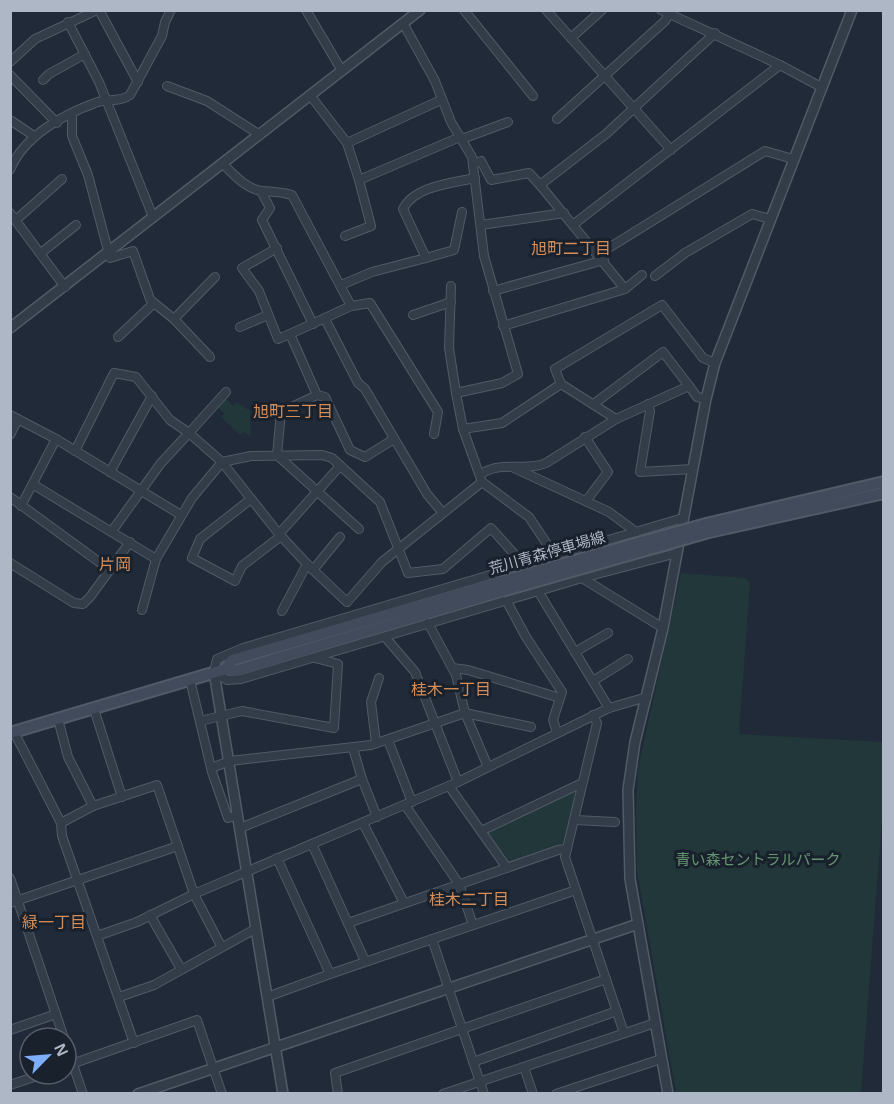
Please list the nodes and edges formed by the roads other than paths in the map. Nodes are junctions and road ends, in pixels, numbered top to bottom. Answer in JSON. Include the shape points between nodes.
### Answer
{"nodes":[{"id":1,"x":98,"y":10,"type":"edge"},
{"id":2,"x":171,"y":10,"type":"edge"},
{"id":3,"x":306,"y":10,"type":"edge"},
{"id":4,"x":420,"y":10,"type":"edge"},
{"id":5,"x":464,"y":10,"type":"edge"},
{"id":6,"x":546,"y":10,"type":"edge"},
{"id":7,"x":602,"y":10,"type":"edge"},
{"id":8,"x":661,"y":10,"type":"edge"},
{"id":9,"x":852,"y":10,"type":"edge"},
{"id":10,"x":669,"y":14,"type":"junction"},
{"id":11,"x":68,"y":22,"type":"junction"},
{"id":12,"x":403,"y":23,"type":"junction"},
{"id":13,"x":715,"y":33,"type":"junction"},
{"id":14,"x":571,"y":38,"type":"junction"},
{"id":15,"x":85,"y":54,"type":"junction"},
{"id":16,"x":10,"y":62,"type":"edge"},
{"id":17,"x":780,"y":64,"type":"junction"},
{"id":18,"x":342,"y":70,"type":"junction"},
{"id":19,"x":10,"y":75,"type":"edge"},
{"id":20,"x":605,"y":76,"type":"junction"},
{"id":21,"x":43,"y":80,"type":"dead end"},
{"id":22,"x":138,"y":82,"type":"junction"},
{"id":23,"x":168,"y":86,"type":"dead end"},
{"id":24,"x":821,"y":87,"type":"junction"},
{"id":25,"x":310,"y":95,"type":"junction"},
{"id":26,"x":533,"y":96,"type":"dead end"},
{"id":27,"x":106,"y":100,"type":"junction"},
{"id":28,"x":441,"y":100,"type":"junction"},
{"id":29,"x":634,"y":109,"type":"junction"},
{"id":30,"x":72,"y":114,"type":"junction"},
{"id":31,"x":557,"y":119,"type":"dead end"},
{"id":32,"x":10,"y":120,"type":"edge"},
{"id":33,"x":508,"y":122,"type":"dead end"},
{"id":34,"x":57,"y":123,"type":"junction"},
{"id":35,"x":260,"y":135,"type":"junction"},
{"id":36,"x":34,"y":136,"type":"junction"},
{"id":37,"x":461,"y":138,"type":"junction"},
{"id":38,"x":347,"y":143,"type":"junction"},
{"id":39,"x":671,"y":150,"type":"junction"},
{"id":40,"x":793,"y":159,"type":"junction"},
{"id":41,"x":223,"y":164,"type":"junction"},
{"id":42,"x":474,"y":164,"type":"junction"},
{"id":43,"x":10,"y":170,"type":"edge"},
{"id":44,"x":475,"y":178,"type":"junction"},
{"id":45,"x":62,"y":179,"type":"dead end"},
{"id":46,"x":358,"y":180,"type":"junction"},
{"id":47,"x":540,"y":185,"type":"junction"},
{"id":48,"x":261,"y":191,"type":"junction"},
{"id":49,"x":462,"y":212,"type":"dead end"},
{"id":50,"x":10,"y":213,"type":"edge"},
{"id":51,"x":564,"y":213,"type":"junction"},
{"id":52,"x":153,"y":217,"type":"junction"},
{"id":53,"x":17,"y":219,"type":"junction"},
{"id":54,"x":770,"y":219,"type":"junction"},
{"id":55,"x":574,"y":224,"type":"junction"},
{"id":56,"x":76,"y":225,"type":"dead end"},
{"id":57,"x":481,"y":225,"type":"junction"},
{"id":58,"x":345,"y":236,"type":"dead end"},
{"id":59,"x":277,"y":248,"type":"junction"},
{"id":60,"x":41,"y":253,"type":"junction"},
{"id":61,"x":107,"y":254,"type":"junction"},
{"id":62,"x":601,"y":257,"type":"junction"},
{"id":63,"x":426,"y":258,"type":"junction"},
{"id":64,"x":642,"y":275,"type":"dead end"},
{"id":65,"x":655,"y":276,"type":"dead end"},
{"id":66,"x":215,"y":277,"type":"dead end"},
{"id":67,"x":341,"y":285,"type":"junction"},
{"id":68,"x":64,"y":286,"type":"junction"},
{"id":69,"x":451,"y":286,"type":"dead end"},
{"id":70,"x":625,"y":289,"type":"junction"},
{"id":71,"x":493,"y":291,"type":"junction"},
{"id":72,"x":451,"y":302,"type":"junction"},
{"id":73,"x":154,"y":303,"type":"junction"},
{"id":74,"x":351,"y":306,"type":"junction"},
{"id":75,"x":268,"y":315,"type":"junction"},
{"id":76,"x":413,"y":315,"type":"dead end"},
{"id":77,"x":174,"y":319,"type":"junction"},
{"id":78,"x":325,"y":319,"type":"junction"},
{"id":79,"x":314,"y":324,"type":"junction"},
{"id":80,"x":503,"y":326,"type":"junction"},
{"id":81,"x":240,"y":327,"type":"dead end"},
{"id":82,"x":10,"y":328,"type":"edge"},
{"id":83,"x":290,"y":334,"type":"junction"},
{"id":84,"x":118,"y":337,"type":"dead end"},
{"id":85,"x":210,"y":357,"type":"dead end"},
{"id":86,"x":715,"y":363,"type":"junction"},
{"id":87,"x":561,"y":384,"type":"junction"},
{"id":88,"x":689,"y":386,"type":"junction"},
{"id":89,"x":226,"y":392,"type":"dead end"},
{"id":90,"x":456,"y":393,"type":"junction"},
{"id":91,"x":317,"y":395,"type":"junction"},
{"id":92,"x":152,"y":396,"type":"junction"},
{"id":93,"x":706,"y":399,"type":"junction"},
{"id":94,"x":595,"y":403,"type":"junction"},
{"id":95,"x":648,"y":404,"type":"junction"},
{"id":96,"x":14,"y":417,"type":"edge"},
{"id":97,"x":616,"y":419,"type":"junction"},
{"id":98,"x":463,"y":429,"type":"junction"},
{"id":99,"x":189,"y":433,"type":"junction"},
{"id":100,"x":434,"y":434,"type":"dead end"},
{"id":101,"x":10,"y":435,"type":"edge"},
{"id":102,"x":585,"y":436,"type":"junction"},
{"id":103,"x":56,"y":439,"type":"junction"},
{"id":104,"x":394,"y":439,"type":"junction"},
{"id":105,"x":75,"y":451,"type":"junction"},
{"id":106,"x":277,"y":455,"type":"junction"},
{"id":107,"x":222,"y":462,"type":"junction"},
{"id":108,"x":508,"y":465,"type":"junction"},
{"id":109,"x":340,"y":466,"type":"junction"},
{"id":110,"x":693,"y":469,"type":"junction"},
{"id":111,"x":110,"y":472,"type":"junction"},
{"id":112,"x":481,"y":478,"type":"junction"},
{"id":113,"x":884,"y":482,"type":"edge"},
{"id":114,"x":34,"y":485,"type":"junction"},
{"id":115,"x":140,"y":490,"type":"junction"},
{"id":116,"x":317,"y":492,"type":"junction"},
{"id":117,"x":884,"y":493,"type":"edge"},
{"id":118,"x":10,"y":497,"type":"edge"},
{"id":119,"x":251,"y":499,"type":"junction"},
{"id":120,"x":586,"y":501,"type":"junction"},
{"id":121,"x":21,"y":506,"type":"junction"},
{"id":122,"x":442,"y":512,"type":"junction"},
{"id":123,"x":181,"y":515,"type":"junction"},
{"id":124,"x":683,"y":518,"type":"junction"},
{"id":125,"x":359,"y":529,"type":"dead end"},
{"id":126,"x":112,"y":531,"type":"junction"},
{"id":127,"x":636,"y":532,"type":"junction"},
{"id":128,"x":280,"y":535,"type":"junction"},
{"id":129,"x":340,"y":537,"type":"dead end"},
{"id":130,"x":130,"y":542,"type":"junction"},
{"id":131,"x":398,"y":549,"type":"junction"},
{"id":132,"x":677,"y":553,"type":"junction"},
{"id":133,"x":555,"y":556,"type":"junction"},
{"id":134,"x":156,"y":559,"type":"junction"},
{"id":135,"x":10,"y":563,"type":"edge"},
{"id":136,"x":524,"y":565,"type":"junction"},
{"id":137,"x":310,"y":567,"type":"junction"},
{"id":138,"x":110,"y":570,"type":"junction"},
{"id":139,"x":582,"y":578,"type":"junction"},
{"id":140,"x":503,"y":591,"type":"junction"},
{"id":141,"x":538,"y":591,"type":"junction"},
{"id":142,"x":142,"y":610,"type":"dead end"},
{"id":143,"x":282,"y":611,"type":"dead end"},
{"id":144,"x":428,"y":623,"type":"junction"},
{"id":145,"x":663,"y":628,"type":"junction"},
{"id":146,"x":608,"y":633,"type":"dead end"},
{"id":147,"x":386,"y":637,"type":"junction"},
{"id":148,"x":575,"y":652,"type":"junction"},
{"id":149,"x":315,"y":658,"type":"junction"},
{"id":150,"x":628,"y":659,"type":"dead end"},
{"id":151,"x":453,"y":668,"type":"junction"},
{"id":152,"x":214,"y":672,"type":"junction"},
{"id":153,"x":380,"y":678,"type":"dead end"},
{"id":154,"x":190,"y":680,"type":"junction"},
{"id":155,"x":593,"y":681,"type":"junction"},
{"id":156,"x":647,"y":697,"type":"junction"},
{"id":157,"x":560,"y":698,"type":"junction"},
{"id":158,"x":609,"y":708,"type":"junction"},
{"id":159,"x":94,"y":709,"type":"junction"},
{"id":160,"x":465,"y":713,"type":"junction"},
{"id":161,"x":223,"y":715,"type":"junction"},
{"id":162,"x":593,"y":715,"type":"junction"},
{"id":163,"x":57,"y":719,"type":"junction"},
{"id":164,"x":200,"y":721,"type":"junction"},
{"id":165,"x":434,"y":724,"type":"junction"},
{"id":166,"x":531,"y":727,"type":"dead end"},
{"id":167,"x":12,"y":732,"type":"edge"},
{"id":168,"x":557,"y":732,"type":"junction"},
{"id":169,"x":388,"y":740,"type":"junction"},
{"id":170,"x":376,"y":743,"type":"junction"},
{"id":171,"x":353,"y":748,"type":"junction"},
{"id":172,"x":230,"y":761,"type":"junction"},
{"id":173,"x":488,"y":767,"type":"junction"},
{"id":174,"x":211,"y":768,"type":"junction"},
{"id":175,"x":362,"y":779,"type":"junction"},
{"id":176,"x":458,"y":782,"type":"junction"},
{"id":177,"x":582,"y":783,"type":"junction"},
{"id":178,"x":449,"y":786,"type":"junction"},
{"id":179,"x":122,"y":797,"type":"junction"},
{"id":180,"x":408,"y":803,"type":"junction"},
{"id":181,"x":93,"y":806,"type":"junction"},
{"id":182,"x":238,"y":814,"type":"junction"},
{"id":183,"x":377,"y":817,"type":"junction"},
{"id":184,"x":575,"y":820,"type":"junction"},
{"id":185,"x":615,"y":822,"type":"dead end"},
{"id":186,"x":363,"y":823,"type":"junction"},
{"id":187,"x":61,"y":824,"type":"junction"},
{"id":188,"x":240,"y":828,"type":"junction"},
{"id":189,"x":481,"y":831,"type":"junction"},
{"id":190,"x":312,"y":844,"type":"junction"},
{"id":191,"x":178,"y":846,"type":"junction"},
{"id":192,"x":567,"y":849,"type":"junction"},
{"id":193,"x":277,"y":858,"type":"junction"},
{"id":194,"x":507,"y":868,"type":"junction"},
{"id":195,"x":246,"y":871,"type":"junction"},
{"id":196,"x":10,"y":878,"type":"edge"},
{"id":197,"x":78,"y":879,"type":"junction"},
{"id":198,"x":459,"y":884,"type":"junction"},
{"id":199,"x":576,"y":890,"type":"junction"},
{"id":200,"x":194,"y":894,"type":"junction"},
{"id":201,"x":14,"y":901,"type":"edge"},
{"id":202,"x":404,"y":903,"type":"junction"},
{"id":203,"x":150,"y":915,"type":"junction"},
{"id":204,"x":348,"y":923,"type":"junction"},
{"id":205,"x":638,"y":924,"type":"junction"},
{"id":206,"x":473,"y":925,"type":"junction"},
{"id":207,"x":255,"y":929,"type":"junction"},
{"id":208,"x":97,"y":936,"type":"junction"},
{"id":209,"x":593,"y":938,"type":"junction"},
{"id":210,"x":432,"y":939,"type":"junction"},
{"id":211,"x":221,"y":946,"type":"junction"},
{"id":212,"x":365,"y":961,"type":"junction"},
{"id":213,"x":181,"y":969,"type":"junction"},
{"id":214,"x":330,"y":974,"type":"junction"},
{"id":215,"x":606,"y":979,"type":"junction"},
{"id":216,"x":448,"y":988,"type":"junction"},
{"id":217,"x":119,"y":997,"type":"junction"},
{"id":218,"x":267,"y":997,"type":"junction"},
{"id":219,"x":617,"y":1011,"type":"junction"},
{"id":220,"x":56,"y":1014,"type":"junction"},
{"id":221,"x":655,"y":1023,"type":"junction"},
{"id":222,"x":60,"y":1026,"type":"edge"},
{"id":223,"x":462,"y":1029,"type":"junction"},
{"id":224,"x":10,"y":1030,"type":"edge"},
{"id":225,"x":624,"y":1033,"type":"junction"},
{"id":226,"x":134,"y":1043,"type":"junction"},
{"id":227,"x":275,"y":1046,"type":"junction"},
{"id":228,"x":661,"y":1059,"type":"junction"},
{"id":229,"x":78,"y":1062,"type":"edge"},
{"id":230,"x":474,"y":1062,"type":"junction"},
{"id":231,"x":524,"y":1067,"type":"junction"},
{"id":232,"x":213,"y":1068,"type":"junction"},
{"id":233,"x":480,"y":1081,"type":"junction"},
{"id":234,"x":138,"y":1094,"type":"edge"},
{"id":235,"x":222,"y":1094,"type":"edge"},
{"id":236,"x":283,"y":1094,"type":"edge"},
{"id":237,"x":338,"y":1094,"type":"edge"},
{"id":238,"x":443,"y":1094,"type":"edge"},
{"id":239,"x":484,"y":1094,"type":"edge"},
{"id":240,"x":533,"y":1094,"type":"edge"},
{"id":241,"x":556,"y":1094,"type":"edge"},
{"id":242,"x":668,"y":1094,"type":"edge"}],
"edges":[{"from":1,"to":11,"type":"street"},
{"from":1,"to":22,"type":"street"},
{"from":2,"to":22,"type":"street"},
{"from":3,"to":18,"type":"street"},
{"from":4,"to":12,"type":"street"},
{"from":5,"to":26,"type":"street"},
{"from":6,"to":14,"type":"street"},
{"from":7,"to":14,"type":"street"},
{"from":8,"to":10,"type":"street"},
{"from":9,"to":24,"type":"street"},
{"from":10,"to":13,"type":"street"},
{"from":10,"to":20,"type":"street"},
{"from":11,"to":15,"type":"street"},
{"from":11,"to":16,"type":"street","via":[[35,39]]},
{"from":12,"to":18,"type":"street"},
{"from":12,"to":28,"type":"street","via":[[435,81]]},
{"from":13,"to":17,"type":"street"},
{"from":13,"to":29,"type":"street"},
{"from":14,"to":20,"type":"street"},
{"from":15,"to":21,"type":"street"},
{"from":15,"to":27,"type":"street"},
{"from":17,"to":24,"type":"street"},
{"from":17,"to":39,"type":"street"},
{"from":18,"to":25,"type":"street"},
{"from":19,"to":34,"type":"street"},
{"from":20,"to":29,"type":"street"},
{"from":20,"to":31,"type":"street"},
{"from":22,"to":27,"type":"street","via":[[123,100]]},
{"from":23,"to":35,"type":"street","via":[[207,101]]},
{"from":24,"to":40,"type":"street"},
{"from":25,"to":35,"type":"street"},
{"from":25,"to":38,"type":"street"},
{"from":27,"to":30,"type":"street"},
{"from":27,"to":52,"type":"street"},
{"from":28,"to":37,"type":"street"},
{"from":28,"to":38,"type":"street"},
{"from":29,"to":39,"type":"street"},
{"from":29,"to":47,"type":"street"},
{"from":30,"to":34,"type":"street"},
{"from":30,"to":61,"type":"street","via":[[72,136],[105,232]]},
{"from":32,"to":36,"type":"street"},
{"from":33,"to":37,"type":"street"},
{"from":34,"to":36,"type":"street"},
{"from":35,"to":41,"type":"street"},
{"from":36,"to":43,"type":"street","via":[[18,152]]},
{"from":37,"to":42,"type":"street"},
{"from":37,"to":46,"type":"street"},
{"from":38,"to":46,"type":"street"},
{"from":39,"to":55,"type":"street"},
{"from":40,"to":54,"type":"street"},
{"from":40,"to":62,"type":"street","via":[[765,151]]},
{"from":41,"to":48,"type":"street","via":[[240,181]]},
{"from":41,"to":52,"type":"street"},
{"from":42,"to":44,"type":"street"},
{"from":42,"to":47,"type":"street","via":[[481,161],[491,180],[529,173]]},
{"from":44,"to":57,"type":"street"},
{"from":44,"to":63,"type":"street","via":[[430,189],[407,201],[403,209]]},
{"from":45,"to":53,"type":"street"},
{"from":46,"to":58,"type":"street","via":[[371,226]]},
{"from":47,"to":51,"type":"street"},
{"from":48,"to":59,"type":"street","via":[[270,208],[262,220]]},
{"from":48,"to":67,"type":"street","via":[[292,195]]},
{"from":49,"to":63,"type":"street","via":[[454,250]]},
{"from":50,"to":53,"type":"street"},
{"from":51,"to":55,"type":"street"},
{"from":51,"to":57,"type":"street"},
{"from":52,"to":61,"type":"street"},
{"from":53,"to":60,"type":"street"},
{"from":54,"to":65,"type":"street","via":[[752,214]]},
{"from":54,"to":86,"type":"street"},
{"from":55,"to":62,"type":"street"},
{"from":56,"to":60,"type":"street"},
{"from":57,"to":71,"type":"street"},
{"from":59,"to":75,"type":"street","via":[[242,268],[254,280]]},
{"from":59,"to":79,"type":"street"},
{"from":60,"to":68,"type":"street"},
{"from":61,"to":68,"type":"street"},
{"from":61,"to":73,"type":"street","via":[[110,258],[134,252]]},
{"from":62,"to":70,"type":"street"},
{"from":62,"to":71,"type":"street"},
{"from":63,"to":67,"type":"street","via":[[372,272]]},
{"from":64,"to":70,"type":"street"},
{"from":66,"to":77,"type":"street"},
{"from":67,"to":74,"type":"street"},
{"from":68,"to":82,"type":"street"},
{"from":69,"to":72,"type":"street"},
{"from":70,"to":80,"type":"street"},
{"from":71,"to":80,"type":"street"},
{"from":72,"to":76,"type":"street"},
{"from":72,"to":90,"type":"street","via":[[449,348]]},
{"from":73,"to":77,"type":"street"},
{"from":73,"to":84,"type":"street"},
{"from":74,"to":78,"type":"street"},
{"from":74,"to":100,"type":"street","via":[[370,303],[438,412]]},
{"from":75,"to":81,"type":"street"},
{"from":75,"to":83,"type":"street","via":[[278,339]]},
{"from":77,"to":85,"type":"street"},
{"from":78,"to":79,"type":"street"},
{"from":78,"to":104,"type":"street","via":[[358,383]]},
{"from":79,"to":83,"type":"street"},
{"from":80,"to":90,"type":"street","via":[[518,374],[502,383]]},
{"from":83,"to":91,"type":"street"},
{"from":86,"to":87,"type":"street","via":[[704,358],[662,305],[555,369]]},
{"from":86,"to":93,"type":"street"},
{"from":87,"to":94,"type":"street"},
{"from":87,"to":98,"type":"street","via":[[501,423]]},
{"from":88,"to":93,"type":"street","via":[[697,397]]},
{"from":88,"to":94,"type":"street","via":[[663,352]]},
{"from":88,"to":95,"type":"street"},
{"from":89,"to":99,"type":"street"},
{"from":90,"to":98,"type":"street"},
{"from":91,"to":104,"type":"street","via":[[325,397],[350,450],[365,457]]},
{"from":91,"to":106,"type":"street","via":[[280,412]]},
{"from":92,"to":99,"type":"street","via":[[170,420]]},
{"from":92,"to":105,"type":"street","via":[[136,377],[114,373]]},
{"from":92,"to":111,"type":"street"},
{"from":93,"to":110,"type":"street"},
{"from":94,"to":97,"type":"street"},
{"from":95,"to":97,"type":"street"},
{"from":95,"to":110,"type":"street","via":[[640,472]]},
{"from":96,"to":101,"type":"street"},
{"from":96,"to":103,"type":"street"},
{"from":97,"to":102,"type":"street"},
{"from":98,"to":112,"type":"street"},
{"from":99,"to":107,"type":"street"},
{"from":99,"to":115,"type":"street"},
{"from":102,"to":108,"type":"street","via":[[540,465]]},
{"from":102,"to":120,"type":"street","via":[[608,471]]},
{"from":103,"to":105,"type":"street"},
{"from":103,"to":114,"type":"street"},
{"from":104,"to":122,"type":"street"},
{"from":105,"to":111,"type":"street"},
{"from":106,"to":107,"type":"street"},
{"from":106,"to":109,"type":"street","via":[[322,455]]},
{"from":106,"to":116,"type":"street"},
{"from":107,"to":119,"type":"street"},
{"from":107,"to":123,"type":"street","via":[[205,479]]},
{"from":108,"to":112,"type":"street"},
{"from":108,"to":120,"type":"street"},
{"from":109,"to":116,"type":"street"},
{"from":109,"to":131,"type":"street","via":[[380,502]]},
{"from":110,"to":124,"type":"street"},
{"from":111,"to":115,"type":"street"},
{"from":112,"to":122,"type":"street"},
{"from":112,"to":133,"type":"street","via":[[529,517]]},
{"from":113,"to":140,"type":"main road","name":"荒川青森停車場線","bridge":true,"via":[[706,524]]},
{"from":114,"to":121,"type":"street"},
{"from":114,"to":126,"type":"street"},
{"from":115,"to":123,"type":"street"},
{"from":115,"to":126,"type":"street"},
{"from":116,"to":125,"type":"street"},
{"from":116,"to":128,"type":"street"},
{"from":117,"to":140,"type":"main road","name":"荒川青森停車場線","bridge":true,"via":[[709,532]]},
{"from":118,"to":121,"type":"street"},
{"from":119,"to":128,"type":"street"},
{"from":119,"to":128,"type":"street","via":[[200,539],[192,558],[235,581],[242,566]]},
{"from":120,"to":127,"type":"street"},
{"from":121,"to":138,"type":"street"},
{"from":122,"to":131,"type":"street"},
{"from":123,"to":134,"type":"street"},
{"from":124,"to":127,"type":"street"},
{"from":124,"to":132,"type":"street"},
{"from":126,"to":130,"type":"street"},
{"from":127,"to":133,"type":"street"},
{"from":128,"to":137,"type":"street"},
{"from":129,"to":137,"type":"street"},
{"from":130,"to":134,"type":"street"},
{"from":130,"to":138,"type":"street"},
{"from":131,"to":136,"type":"street","via":[[408,573],[443,569],[491,528]]},
{"from":131,"to":137,"type":"street","via":[[347,602]]},
{"from":132,"to":139,"type":"street"},
{"from":132,"to":145,"type":"street"},
{"from":133,"to":136,"type":"street"},
{"from":134,"to":142,"type":"street"},
{"from":135,"to":138,"type":"street","via":[[74,603],[83,604]]},
{"from":136,"to":152,"type":"street","via":[[243,648],[217,659]]},
{"from":137,"to":143,"type":"street"},
{"from":139,"to":141,"type":"street"},
{"from":139,"to":145,"type":"street"},
{"from":140,"to":141,"type":"street"},
{"from":140,"to":144,"type":"street"},
{"from":140,"to":152,"type":"main road","name":"荒川青森停車場線","via":[[235,671]]},
{"from":140,"to":157,"type":"street","via":[[526,637],[562,692]]},
{"from":141,"to":148,"type":"street"},
{"from":144,"to":147,"type":"street"},
{"from":144,"to":151,"type":"street"},
{"from":145,"to":156,"type":"street"},
{"from":146,"to":148,"type":"street"},
{"from":147,"to":149,"type":"street"},
{"from":147,"to":165,"type":"street","via":[[411,665]]},
{"from":148,"to":155,"type":"street"},
{"from":149,"to":152,"type":"street","via":[[241,679],[227,680]]},
{"from":149,"to":161,"type":"street","via":[[338,664],[334,728],[242,711]]},
{"from":150,"to":155,"type":"street"},
{"from":151,"to":157,"type":"street"},
{"from":151,"to":160,"type":"street"},
{"from":152,"to":154,"type":"main road","name":"荒川青森停車場線"},
{"from":152,"to":161,"type":"street"},
{"from":153,"to":170,"type":"street","via":[[371,702]]},
{"from":154,"to":159,"type":"main road","name":"荒川青森停車場線"},
{"from":154,"to":164,"type":"street"},
{"from":155,"to":158,"type":"street"},
{"from":156,"to":158,"type":"street"},
{"from":156,"to":205,"type":"street","via":[[628,790],[629,861]]},
{"from":157,"to":168,"type":"street","via":[[553,720]]},
{"from":158,"to":162,"type":"street"},
{"from":159,"to":163,"type":"main road","name":"荒川青森停車場線"},
{"from":159,"to":179,"type":"street"},
{"from":160,"to":165,"type":"street"},
{"from":160,"to":166,"type":"street"},
{"from":160,"to":173,"type":"street"},
{"from":161,"to":164,"type":"street"},
{"from":161,"to":172,"type":"street"},
{"from":162,"to":168,"type":"street"},
{"from":162,"to":177,"type":"street","via":[[597,723]]},
{"from":163,"to":167,"type":"main road","name":"荒川青森停車場線"},
{"from":163,"to":181,"type":"street","via":[[68,757]]},
{"from":164,"to":174,"type":"street"},
{"from":165,"to":169,"type":"street"},
{"from":165,"to":176,"type":"street"},
{"from":167,"to":187,"type":"street"},
{"from":168,"to":173,"type":"street"},
{"from":169,"to":170,"type":"street"},
{"from":169,"to":180,"type":"street"},
{"from":170,"to":171,"type":"street"},
{"from":171,"to":172,"type":"street"},
{"from":171,"to":175,"type":"street"},
{"from":172,"to":174,"type":"street"},
{"from":172,"to":182,"type":"street"},
{"from":173,"to":176,"type":"street"},
{"from":174,"to":182,"type":"street","via":[[228,818]]},
{"from":175,"to":183,"type":"street"},
{"from":175,"to":188,"type":"street"},
{"from":176,"to":178,"type":"street"},
{"from":177,"to":184,"type":"street"},
{"from":177,"to":189,"type":"street"},
{"from":178,"to":180,"type":"street"},
{"from":178,"to":189,"type":"street"},
{"from":179,"to":181,"type":"street"},
{"from":179,"to":191,"type":"street","via":[[157,785]]},
{"from":180,"to":183,"type":"street"},
{"from":180,"to":198,"type":"street"},
{"from":181,"to":187,"type":"street"},
{"from":182,"to":188,"type":"street"},
{"from":183,"to":186,"type":"street"},
{"from":184,"to":185,"type":"street"},
{"from":184,"to":192,"type":"street"},
{"from":186,"to":190,"type":"street"},
{"from":186,"to":202,"type":"street"},
{"from":187,"to":197,"type":"street"},
{"from":188,"to":195,"type":"street"},
{"from":189,"to":194,"type":"street"},
{"from":190,"to":193,"type":"street"},
{"from":190,"to":204,"type":"street"},
{"from":191,"to":197,"type":"street"},
{"from":191,"to":200,"type":"street"},
{"from":192,"to":194,"type":"street"},
{"from":192,"to":199,"type":"street","via":[[565,858]]},
{"from":193,"to":195,"type":"street"},
{"from":193,"to":214,"type":"street"},
{"from":194,"to":198,"type":"street"},
{"from":195,"to":200,"type":"street"},
{"from":195,"to":207,"type":"street"},
{"from":196,"to":201,"type":"street"},
{"from":197,"to":201,"type":"street"},
{"from":197,"to":208,"type":"street"},
{"from":198,"to":202,"type":"street"},
{"from":198,"to":206,"type":"street"},
{"from":199,"to":206,"type":"street"},
{"from":199,"to":209,"type":"street"},
{"from":200,"to":203,"type":"street"},
{"from":200,"to":211,"type":"street"},
{"from":201,"to":220,"type":"street"},
{"from":202,"to":204,"type":"street"},
{"from":203,"to":208,"type":"street"},
{"from":203,"to":213,"type":"street"},
{"from":204,"to":212,"type":"street"},
{"from":205,"to":209,"type":"street"},
{"from":205,"to":221,"type":"street"},
{"from":206,"to":210,"type":"street"},
{"from":207,"to":211,"type":"street"},
{"from":207,"to":218,"type":"street"},
{"from":208,"to":217,"type":"street"},
{"from":209,"to":215,"type":"street"},
{"from":209,"to":216,"type":"street"},
{"from":210,"to":212,"type":"street"},
{"from":210,"to":216,"type":"street"},
{"from":211,"to":213,"type":"street"},
{"from":212,"to":214,"type":"street"},
{"from":213,"to":217,"type":"street","via":[[154,985]]},
{"from":214,"to":218,"type":"street"},
{"from":215,"to":219,"type":"street"},
{"from":215,"to":223,"type":"street"},
{"from":216,"to":223,"type":"street"},
{"from":216,"to":227,"type":"street"},
{"from":217,"to":226,"type":"street"},
{"from":218,"to":227,"type":"street"},
{"from":219,"to":225,"type":"street"},
{"from":219,"to":230,"type":"street"},
{"from":220,"to":222,"type":"street"},
{"from":220,"to":224,"type":"street"},
{"from":221,"to":225,"type":"street"},
{"from":221,"to":228,"type":"street"},
{"from":223,"to":230,"type":"street"},
{"from":223,"to":237,"type":"street","via":[[335,1073]]},
{"from":225,"to":231,"type":"street"},
{"from":226,"to":229,"type":"street"},
{"from":226,"to":232,"type":"street","via":[[197,1020]]},
{"from":227,"to":232,"type":"street"},
{"from":227,"to":236,"type":"street"},
{"from":228,"to":241,"type":"street"},
{"from":228,"to":242,"type":"street"},
{"from":230,"to":233,"type":"street"},
{"from":231,"to":233,"type":"street"},
{"from":231,"to":240,"type":"street"},
{"from":232,"to":234,"type":"street"},
{"from":232,"to":235,"type":"street"},
{"from":233,"to":238,"type":"street"},
{"from":233,"to":239,"type":"street"}]}
